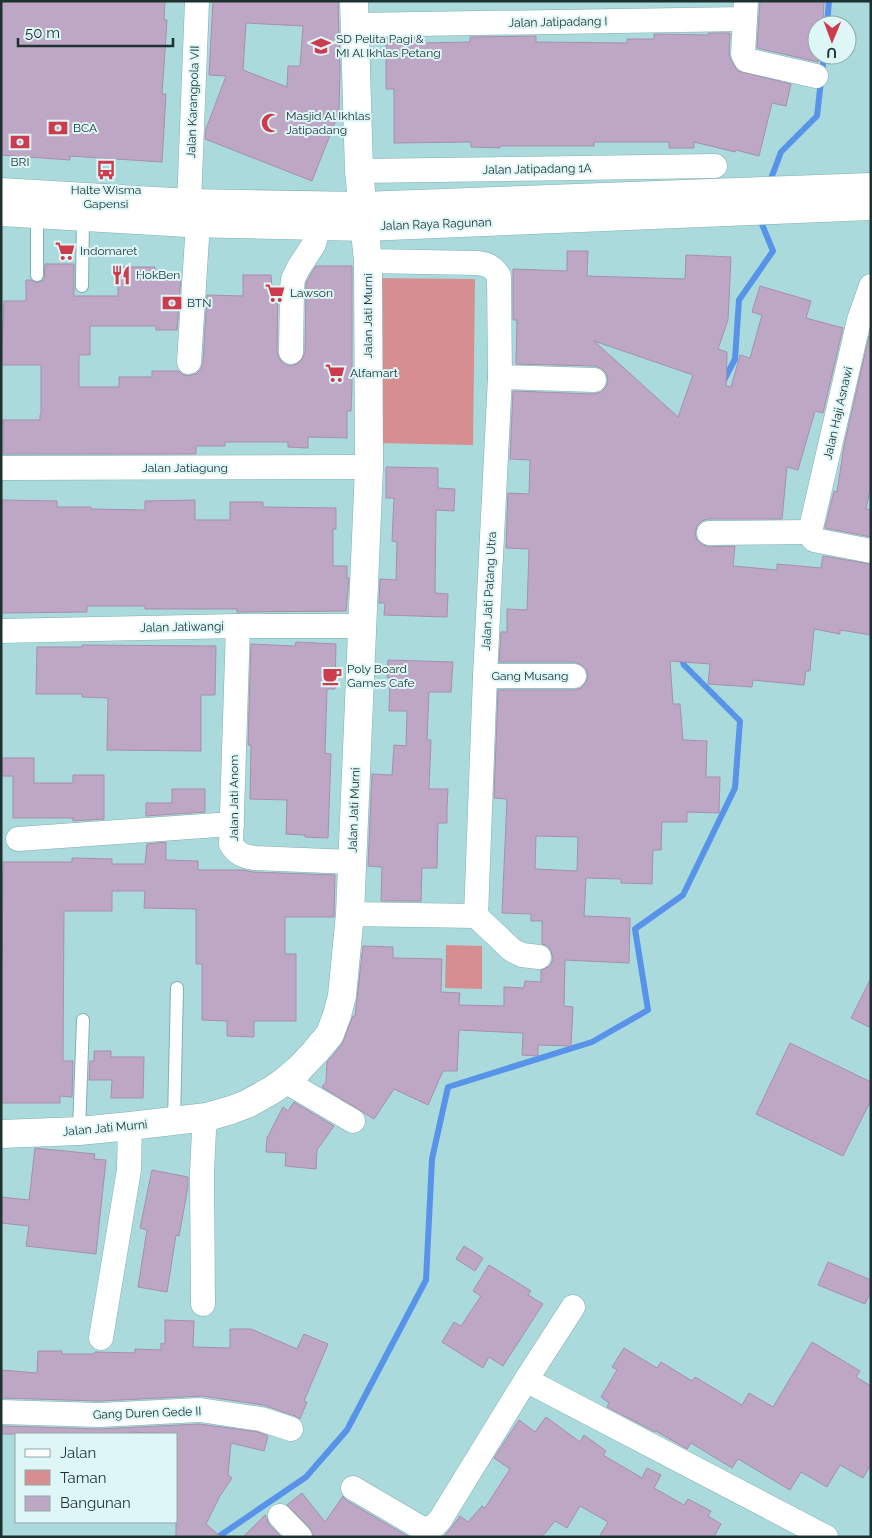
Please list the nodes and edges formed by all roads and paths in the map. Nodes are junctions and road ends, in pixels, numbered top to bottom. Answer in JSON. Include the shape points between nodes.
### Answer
{"nodes":[{"id":1,"x":197,"y":1,"type":"edge"},
{"id":2,"x":746,"y":10,"type":"edge"},
{"id":3,"x":354,"y":13,"type":"edge"},
{"id":4,"x":816,"y":76,"type":"dead end"},
{"id":5,"x":715,"y":166,"type":"dead end"},
{"id":6,"x":359,"y":171,"type":"junction"},
{"id":7,"x":871,"y":187,"type":"edge"},
{"id":8,"x":1,"y":192,"type":"edge"},
{"id":9,"x":837,"y":198,"type":"junction"},
{"id":10,"x":871,"y":206,"type":"edge"},
{"id":11,"x":1,"y":212,"type":"edge"},
{"id":12,"x":193,"y":213,"type":"junction"},
{"id":13,"x":37,"y":214,"type":"junction"},
{"id":14,"x":363,"y":216,"type":"junction"},
{"id":15,"x":83,"y":217,"type":"junction"},
{"id":16,"x":319,"y":225,"type":"junction"},
{"id":17,"x":368,"y":261,"type":"junction"},
{"id":18,"x":37,"y":275,"type":"dead end"},
{"id":19,"x":82,"y":286,"type":"dead end"},
{"id":20,"x":870,"y":292,"type":"edge"},
{"id":21,"x":291,"y":352,"type":"dead end"},
{"id":22,"x":189,"y":362,"type":"dead end"},
{"id":23,"x":500,"y":377,"type":"junction"},
{"id":24,"x":594,"y":380,"type":"dead end"},
{"id":25,"x":369,"y":467,"type":"junction"},
{"id":26,"x":1,"y":468,"type":"edge"},
{"id":27,"x":709,"y":533,"type":"dead end"},
{"id":28,"x":812,"y":536,"type":"junction"},
{"id":29,"x":871,"y":551,"type":"edge"},
{"id":30,"x":238,"y":626,"type":"junction"},
{"id":31,"x":362,"y":626,"type":"junction"},
{"id":32,"x":1,"y":631,"type":"edge"},
{"id":33,"x":485,"y":676,"type":"junction"},
{"id":34,"x":574,"y":676,"type":"dead end"},
{"id":35,"x":232,"y":824,"type":"junction"},
{"id":36,"x":18,"y":839,"type":"dead end"},
{"id":37,"x":352,"y":862,"type":"junction"},
{"id":38,"x":350,"y":914,"type":"junction"},
{"id":39,"x":476,"y":916,"type":"junction"},
{"id":40,"x":539,"y":957,"type":"dead end"},
{"id":41,"x":177,"y":988,"type":"dead end"},
{"id":42,"x":83,"y":1020,"type":"dead end"},
{"id":43,"x":285,"y":1081,"type":"junction"},
{"id":44,"x":207,"y":1117,"type":"junction"},
{"id":45,"x":174,"y":1121,"type":"junction"},
{"id":46,"x":353,"y":1121,"type":"dead end"},
{"id":47,"x":130,"y":1126,"type":"junction"},
{"id":48,"x":78,"y":1131,"type":"junction"},
{"id":49,"x":1,"y":1134,"type":"edge"},
{"id":50,"x":203,"y":1304,"type":"dead end"},
{"id":51,"x":573,"y":1307,"type":"dead end"},
{"id":52,"x":101,"y":1338,"type":"dead end"},
{"id":53,"x":526,"y":1380,"type":"junction"},
{"id":54,"x":1,"y":1412,"type":"edge"},
{"id":55,"x":291,"y":1429,"type":"dead end"},
{"id":56,"x":353,"y":1488,"type":"dead end"},
{"id":57,"x":280,"y":1516,"type":"dead end"},
{"id":58,"x":300,"y":1537,"type":"edge"},
{"id":59,"x":826,"y":1537,"type":"edge"}],
"edges":[{"from":1,"to":12,"type":"street","name":"Jalan Karangpola VII"},
{"from":2,"to":3,"type":"street","name":"Jalan Jatipadang I"},
{"from":2,"to":4,"type":"street","via":[[743,54],[746,60]]},
{"from":3,"to":6,"type":"street","name":"Jalan Jati Murni"},
{"from":5,"to":6,"type":"street","name":"Jalan Jatipadang 1A"},
{"from":6,"to":14,"type":"street","name":"Jalan Jati Murni"},
{"from":7,"to":9,"type":"street","name":"Jalan Raya Ragunan"},
{"from":8,"to":12,"type":"street","name":"Jalan Raya Ragunan"},
{"from":9,"to":10,"type":"street","name":"Jalan Raya Ragunan"},
{"from":9,"to":14,"type":"street","name":"Jalan Raya Ragunan"},
{"from":11,"to":13,"type":"street","name":"Jalan Raya Ragunan"},
{"from":12,"to":14,"type":"street","name":"Jalan Raya Ragunan"},
{"from":12,"to":15,"type":"street","name":"Jalan Raya Ragunan"},
{"from":12,"to":16,"type":"street","name":"Jalan Raya Ragunan"},
{"from":12,"to":22,"type":"street","name":"Jalan Karangpola VII"},
{"from":13,"to":15,"type":"street","name":"Jalan Raya Ragunan"},
{"from":13,"to":18,"type":"lane"},
{"from":14,"to":16,"type":"street","name":"Jalan Raya Ragunan"},
{"from":14,"to":17,"type":"street","name":"Jalan Jati Murni"},
{"from":15,"to":19,"type":"lane"},
{"from":16,"to":21,"type":"street","via":[[314,244],[293,279]]},
{"from":17,"to":23,"type":"street","name":"Jalan Jati Patang Utra","via":[[477,263],[493,268],[499,276]]},
{"from":17,"to":25,"type":"street","name":"Jalan Jati Murni"},
{"from":20,"to":28,"type":"street","name":"Jalan Haji Asnawi","via":[[859,320]]},
{"from":23,"to":24,"type":"street"},
{"from":23,"to":33,"type":"street","name":"Jalan Jati Patang Utra"},
{"from":25,"to":26,"type":"street","name":"Jalan Jatiagung"},
{"from":25,"to":31,"type":"street","name":"Jalan Jati Murni"},
{"from":27,"to":28,"type":"street"},
{"from":28,"to":29,"type":"street"},
{"from":30,"to":31,"type":"street","name":"Jalan Jatiwangi"},
{"from":30,"to":32,"type":"street","name":"Jalan Jatiwangi"},
{"from":30,"to":35,"type":"street","name":"Jalan Jati Anom"},
{"from":31,"to":37,"type":"street","name":"Jalan Jati Murni"},
{"from":33,"to":34,"type":"street","name":"Gang Musang"},
{"from":33,"to":39,"type":"street","name":"Jalan Jati Patang Utra"},
{"from":35,"to":36,"type":"street"},
{"from":35,"to":37,"type":"street","name":"Jalan Jati Anom","via":[[231,844],[240,855]]},
{"from":37,"to":38,"type":"street","name":"Jalan Jati Murni"},
{"from":38,"to":39,"type":"street"},
{"from":38,"to":43,"type":"street","name":"Jalan Jati Murni","via":[[342,996],[330,1034]]},
{"from":39,"to":40,"type":"street","via":[[512,950]]},
{"from":41,"to":45,"type":"lane"},
{"from":42,"to":48,"type":"lane"},
{"from":43,"to":44,"type":"street","name":"Jalan Jati Murni","via":[[247,1104]]},
{"from":43,"to":46,"type":"street"},
{"from":44,"to":45,"type":"street","name":"Jalan Jati Murni"},
{"from":44,"to":50,"type":"street","via":[[202,1173]]},
{"from":45,"to":47,"type":"street","name":"Jalan Jati Murni"},
{"from":47,"to":48,"type":"street","name":"Jalan Jati Murni"},
{"from":47,"to":52,"type":"street","via":[[129,1170]]},
{"from":48,"to":49,"type":"street","name":"Jalan Jati Murni"},
{"from":51,"to":53,"type":"street"},
{"from":53,"to":56,"type":"street","via":[[433,1527],[423,1529]]},
{"from":53,"to":59,"type":"street"},
{"from":54,"to":55,"type":"street","name":"Gang Duren Gede II","via":[[99,1415],[200,1410],[261,1419]]},
{"from":57,"to":58,"type":"street"}]}
